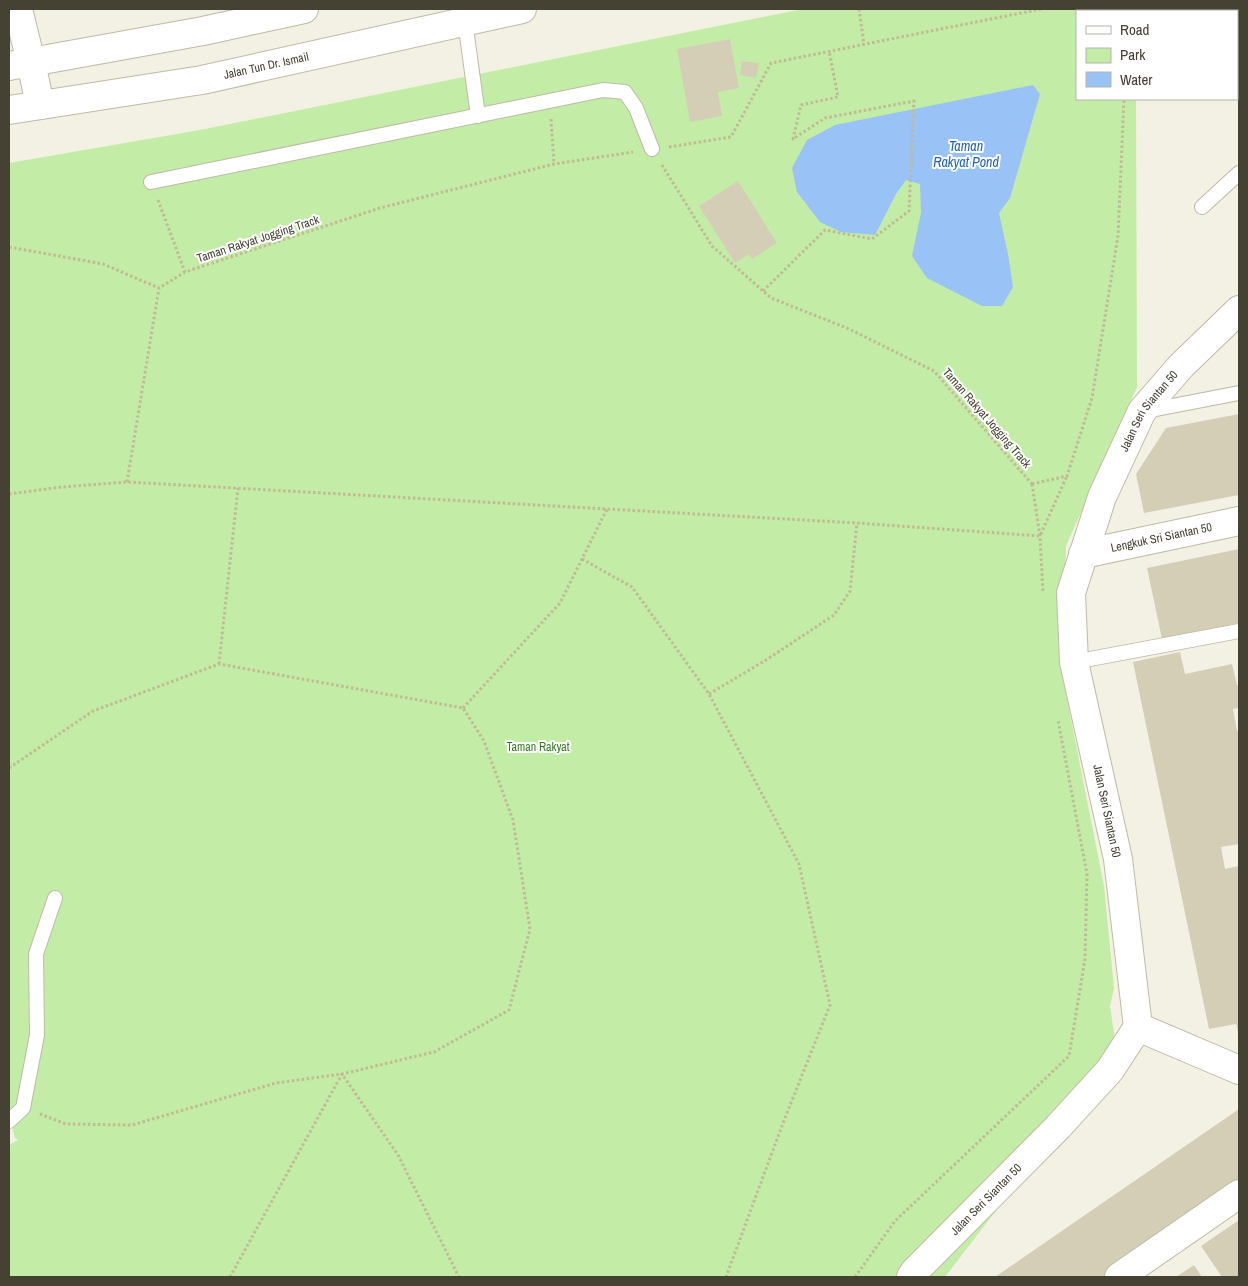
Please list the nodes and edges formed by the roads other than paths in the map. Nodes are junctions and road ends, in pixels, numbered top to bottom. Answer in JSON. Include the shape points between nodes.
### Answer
{"nodes":[{"id":1,"x":18,"y":9,"type":"edge"},
{"id":2,"x":304,"y":9,"type":"edge"},
{"id":3,"x":522,"y":9,"type":"edge"},
{"id":4,"x":465,"y":21,"type":"junction"},
{"id":5,"x":20,"y":64,"type":"edge"},
{"id":6,"x":40,"y":105,"type":"junction"},
{"id":7,"x":9,"y":110,"type":"edge"},
{"id":8,"x":478,"y":116,"type":"junction"},
{"id":9,"x":652,"y":149,"type":"road end"},
{"id":10,"x":1239,"y":173,"type":"edge"},
{"id":11,"x":151,"y":182,"type":"road end"},
{"id":12,"x":1202,"y":207,"type":"dead end"},
{"id":13,"x":1239,"y":310,"type":"edge"},
{"id":14,"x":1239,"y":393,"type":"edge"},
{"id":15,"x":1142,"y":411,"type":"junction"},
{"id":16,"x":1239,"y":521,"type":"edge"},
{"id":17,"x":1083,"y":554,"type":"junction"},
{"id":18,"x":1239,"y":631,"type":"edge"},
{"id":19,"x":1074,"y":662,"type":"junction"},
{"id":20,"x":55,"y":898,"type":"dead end"},
{"id":21,"x":1138,"y":1027,"type":"junction"},
{"id":22,"x":1239,"y":1070,"type":"edge"},
{"id":23,"x":9,"y":1121,"type":"edge"},
{"id":24,"x":1239,"y":1194,"type":"edge"},
{"id":25,"x":912,"y":1277,"type":"edge"},
{"id":26,"x":1119,"y":1277,"type":"edge"}],
"edges":[{"from":1,"to":5,"type":"street"},
{"from":2,"to":5,"type":"street"},
{"from":3,"to":4,"type":"street","name":"Jalan Tun Dr. Ismail"},
{"from":4,"to":6,"type":"street","name":"Jalan Tun Dr. Ismail","via":[[202,80]]},
{"from":4,"to":8,"type":"lane"},
{"from":5,"to":6,"type":"street"},
{"from":6,"to":7,"type":"street","name":"Jalan Tun Dr. Ismail"},
{"from":8,"to":9,"type":"lane","via":[[602,90],[625,92],[636,108]]},
{"from":8,"to":11,"type":"lane"},
{"from":10,"to":12,"type":"lane"},
{"from":13,"to":15,"type":"street","name":"Jalan Seri Siantan 50","via":[[1181,366]]},
{"from":14,"to":15,"type":"lane"},
{"from":15,"to":17,"type":"street","name":"Jalan Seri Siantan 50","via":[[1102,497]]},
{"from":16,"to":17,"type":"street","name":"Lengkuk Sri Siantan 50"},
{"from":17,"to":19,"type":"street","name":"Jalan Seri Siantan 50","via":[[1071,593]]},
{"from":18,"to":19,"type":"lane"},
{"from":19,"to":21,"type":"street","name":"Jalan Seri Siantan 50","via":[[1118,859]]},
{"from":20,"to":23,"type":"lane","via":[[36,954],[37,1035],[23,1108]]},
{"from":21,"to":22,"type":"street"},
{"from":21,"to":25,"type":"street","name":"Jalan Seri Siantan 50","via":[[1110,1070]]},
{"from":24,"to":26,"type":"street"}]}
